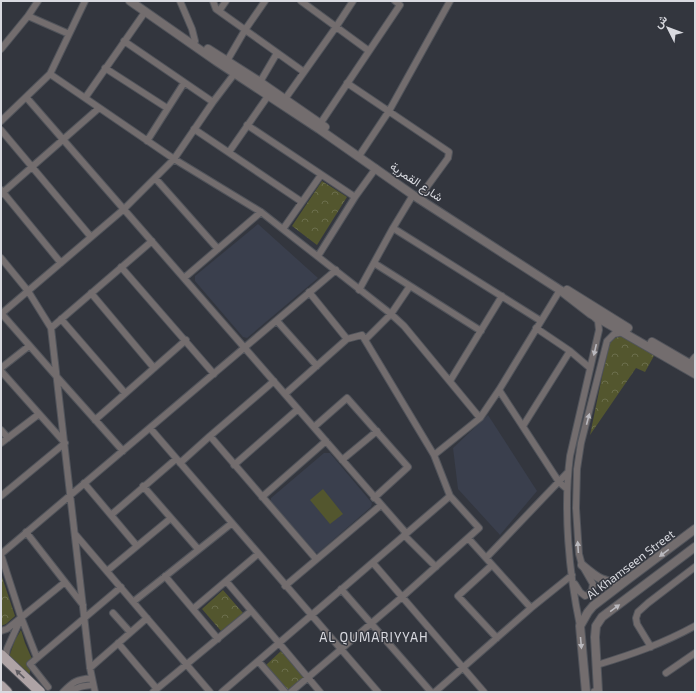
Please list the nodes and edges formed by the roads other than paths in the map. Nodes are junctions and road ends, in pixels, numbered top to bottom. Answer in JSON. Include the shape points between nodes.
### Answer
{"nodes":[{"id":1,"x":38,"y":1,"type":"edge"},
{"id":2,"x":85,"y":1,"type":"edge"},
{"id":3,"x":130,"y":1,"type":"edge"},
{"id":4,"x":136,"y":1,"type":"edge"},
{"id":5,"x":180,"y":1,"type":"edge"},
{"id":6,"x":213,"y":1,"type":"edge"},
{"id":7,"x":226,"y":1,"type":"edge"},
{"id":8,"x":265,"y":1,"type":"edge"},
{"id":9,"x":301,"y":1,"type":"edge"},
{"id":10,"x":353,"y":1,"type":"edge"},
{"id":11,"x":450,"y":1,"type":"edge"},
{"id":12,"x":399,"y":2,"type":"edge"},
{"id":13,"x":219,"y":11,"type":"junction"},
{"id":14,"x":145,"y":12,"type":"junction"},
{"id":15,"x":28,"y":16,"type":"junction"},
{"id":16,"x":336,"y":27,"type":"junction"},
{"id":17,"x":245,"y":30,"type":"junction"},
{"id":18,"x":69,"y":34,"type":"junction"},
{"id":19,"x":124,"y":40,"type":"junction"},
{"id":20,"x":195,"y":41,"type":"junction"},
{"id":21,"x":1,"y":49,"type":"edge"},
{"id":22,"x":369,"y":51,"type":"junction"},
{"id":23,"x":278,"y":53,"type":"junction"},
{"id":24,"x":227,"y":61,"type":"junction"},
{"id":25,"x":105,"y":68,"type":"junction"},
{"id":26,"x":304,"y":72,"type":"junction"},
{"id":27,"x":235,"y":73,"type":"junction"},
{"id":28,"x":50,"y":74,"type":"junction"},
{"id":29,"x":260,"y":82,"type":"junction"},
{"id":30,"x":184,"y":83,"type":"junction"},
{"id":31,"x":347,"y":83,"type":"junction"},
{"id":32,"x":268,"y":96,"type":"junction"},
{"id":33,"x":26,"y":97,"type":"junction"},
{"id":34,"x":85,"y":98,"type":"junction"},
{"id":35,"x":285,"y":99,"type":"junction"},
{"id":36,"x":213,"y":102,"type":"junction"},
{"id":37,"x":99,"y":108,"type":"junction"},
{"id":38,"x":168,"y":108,"type":"junction"},
{"id":39,"x":389,"y":111,"type":"junction"},
{"id":40,"x":1,"y":122,"type":"edge"},
{"id":41,"x":320,"y":124,"type":"junction"},
{"id":42,"x":247,"y":125,"type":"junction"},
{"id":43,"x":194,"y":129,"type":"junction"},
{"id":44,"x":1,"y":130,"type":"edge"},
{"id":45,"x":63,"y":140,"type":"junction"},
{"id":46,"x":147,"y":141,"type":"junction"},
{"id":47,"x":229,"y":152,"type":"junction"},
{"id":48,"x":361,"y":152,"type":"junction"},
{"id":49,"x":174,"y":159,"type":"junction"},
{"id":50,"x":32,"y":167,"type":"junction"},
{"id":51,"x":376,"y":168,"type":"junction"},
{"id":52,"x":321,"y":175,"type":"junction"},
{"id":53,"x":155,"y":178,"type":"junction"},
{"id":54,"x":2,"y":192,"type":"edge"},
{"id":55,"x":417,"y":195,"type":"junction"},
{"id":56,"x":355,"y":197,"type":"junction"},
{"id":57,"x":302,"y":202,"type":"junction"},
{"id":58,"x":124,"y":209,"type":"junction"},
{"id":59,"x":261,"y":212,"type":"junction"},
{"id":60,"x":393,"y":228,"type":"junction"},
{"id":61,"x":283,"y":229,"type":"junction"},
{"id":62,"x":91,"y":237,"type":"junction"},
{"id":63,"x":152,"y":241,"type":"junction"},
{"id":64,"x":218,"y":249,"type":"junction"},
{"id":65,"x":318,"y":256,"type":"junction"},
{"id":66,"x":1,"y":258,"type":"edge"},
{"id":67,"x":61,"y":263,"type":"junction"},
{"id":68,"x":374,"y":263,"type":"junction"},
{"id":69,"x":122,"y":267,"type":"junction"},
{"id":70,"x":336,"y":270,"type":"junction"},
{"id":71,"x":184,"y":278,"type":"junction"},
{"id":72,"x":410,"y":286,"type":"junction"},
{"id":73,"x":359,"y":290,"type":"junction"},
{"id":74,"x":560,"y":290,"type":"junction"},
{"id":75,"x":28,"y":291,"type":"junction"},
{"id":76,"x":309,"y":292,"type":"junction"},
{"id":77,"x":91,"y":293,"type":"junction"},
{"id":78,"x":502,"y":296,"type":"junction"},
{"id":79,"x":1,"y":314,"type":"edge"},
{"id":80,"x":391,"y":314,"type":"junction"},
{"id":81,"x":592,"y":314,"type":"junction"},
{"id":82,"x":61,"y":319,"type":"junction"},
{"id":83,"x":277,"y":321,"type":"junction"},
{"id":84,"x":541,"y":321,"type":"junction"},
{"id":85,"x":51,"y":328,"type":"junction"},
{"id":86,"x":536,"y":328,"type":"junction"},
{"id":87,"x":480,"y":331,"type":"junction"},
{"id":88,"x":626,"y":333,"type":"junction"},
{"id":89,"x":347,"y":339,"type":"junction"},
{"id":90,"x":186,"y":340,"type":"junction"},
{"id":91,"x":365,"y":340,"type":"junction"},
{"id":92,"x":29,"y":346,"type":"junction"},
{"id":93,"x":245,"y":348,"type":"junction"},
{"id":94,"x":570,"y":352,"type":"junction"},
{"id":95,"x":693,"y":362,"type":"edge"},
{"id":96,"x":317,"y":366,"type":"junction"},
{"id":97,"x":1,"y":368,"type":"edge"},
{"id":98,"x":154,"y":368,"type":"junction"},
{"id":99,"x":590,"y":368,"type":"junction"},
{"id":100,"x":1,"y":371,"type":"edge"},
{"id":101,"x":214,"y":374,"type":"junction"},
{"id":102,"x":695,"y":374,"type":"edge"},
{"id":103,"x":56,"y":377,"type":"junction"},
{"id":104,"x":274,"y":381,"type":"junction"},
{"id":105,"x":450,"y":381,"type":"junction"},
{"id":106,"x":499,"y":390,"type":"junction"},
{"id":107,"x":125,"y":393,"type":"junction"},
{"id":108,"x":285,"y":394,"type":"junction"},
{"id":109,"x":298,"y":410,"type":"junction"},
{"id":110,"x":39,"y":414,"type":"junction"},
{"id":111,"x":480,"y":418,"type":"junction"},
{"id":112,"x":95,"y":420,"type":"junction"},
{"id":113,"x":523,"y":426,"type":"junction"},
{"id":114,"x":314,"y":427,"type":"junction"},
{"id":115,"x":150,"y":428,"type":"junction"},
{"id":116,"x":1,"y":430,"type":"edge"},
{"id":117,"x":376,"y":431,"type":"junction"},
{"id":118,"x":210,"y":436,"type":"junction"},
{"id":119,"x":8,"y":438,"type":"junction"},
{"id":120,"x":326,"y":441,"type":"junction"},
{"id":121,"x":1,"y":443,"type":"edge"},
{"id":122,"x":64,"y":443,"type":"junction"},
{"id":123,"x":123,"y":451,"type":"junction"},
{"id":124,"x":434,"y":455,"type":"junction"},
{"id":125,"x":342,"y":460,"type":"junction"},
{"id":126,"x":178,"y":461,"type":"junction"},
{"id":127,"x":234,"y":465,"type":"junction"},
{"id":128,"x":568,"y":472,"type":"junction"},
{"id":129,"x":559,"y":482,"type":"junction"},
{"id":130,"x":84,"y":483,"type":"junction"},
{"id":131,"x":144,"y":486,"type":"junction"},
{"id":132,"x":568,"y":489,"type":"junction"},
{"id":133,"x":70,"y":494,"type":"junction"},
{"id":134,"x":1,"y":496,"type":"edge"},
{"id":135,"x":450,"y":496,"type":"junction"},
{"id":136,"x":262,"y":497,"type":"junction"},
{"id":137,"x":374,"y":498,"type":"junction"},
{"id":138,"x":381,"y":504,"type":"junction"},
{"id":139,"x":110,"y":515,"type":"junction"},
{"id":140,"x":171,"y":518,"type":"junction"},
{"id":141,"x":232,"y":523,"type":"junction"},
{"id":142,"x":695,"y":529,"type":"edge"},
{"id":143,"x":26,"y":532,"type":"junction"},
{"id":144,"x":75,"y":534,"type":"junction"},
{"id":145,"x":405,"y":534,"type":"junction"},
{"id":146,"x":468,"y":538,"type":"junction"},
{"id":147,"x":137,"y":546,"type":"junction"},
{"id":148,"x":695,"y":547,"type":"edge"},
{"id":149,"x":198,"y":549,"type":"junction"},
{"id":150,"x":258,"y":554,"type":"junction"},
{"id":151,"x":1,"y":555,"type":"edge"},
{"id":152,"x":316,"y":558,"type":"junction"},
{"id":153,"x":486,"y":558,"type":"junction"},
{"id":154,"x":373,"y":562,"type":"junction"},
{"id":155,"x":492,"y":564,"type":"junction"},
{"id":156,"x":582,"y":565,"type":"junction"},
{"id":157,"x":436,"y":567,"type":"junction"},
{"id":158,"x":695,"y":567,"type":"edge"},
{"id":159,"x":107,"y":570,"type":"junction"},
{"id":160,"x":572,"y":575,"type":"junction"},
{"id":161,"x":165,"y":576,"type":"junction"},
{"id":162,"x":627,"y":580,"type":"junction"},
{"id":163,"x":226,"y":581,"type":"junction"},
{"id":164,"x":64,"y":582,"type":"junction"},
{"id":165,"x":285,"y":586,"type":"junction"},
{"id":166,"x":121,"y":587,"type":"junction"},
{"id":167,"x":341,"y":589,"type":"junction"},
{"id":168,"x":402,"y":597,"type":"junction"},
{"id":169,"x":133,"y":602,"type":"junction"},
{"id":170,"x":83,"y":605,"type":"junction"},
{"id":171,"x":531,"y":608,"type":"junction"},
{"id":172,"x":193,"y":609,"type":"junction"},
{"id":173,"x":251,"y":611,"type":"junction"},
{"id":174,"x":113,"y":613,"type":"dead end"},
{"id":175,"x":311,"y":615,"type":"junction"},
{"id":176,"x":21,"y":617,"type":"junction"},
{"id":177,"x":147,"y":618,"type":"junction"},
{"id":178,"x":84,"y":619,"type":"junction"},
{"id":179,"x":371,"y":624,"type":"junction"},
{"id":180,"x":580,"y":626,"type":"junction"},
{"id":181,"x":695,"y":626,"type":"edge"},
{"id":182,"x":1,"y":631,"type":"edge"},
{"id":183,"x":130,"y":632,"type":"junction"},
{"id":184,"x":497,"y":638,"type":"junction"},
{"id":185,"x":218,"y":639,"type":"junction"},
{"id":186,"x":118,"y":643,"type":"junction"},
{"id":187,"x":279,"y":643,"type":"junction"},
{"id":188,"x":651,"y":647,"type":"junction"},
{"id":189,"x":341,"y":650,"type":"junction"},
{"id":190,"x":695,"y":653,"type":"edge"},
{"id":191,"x":3,"y":657,"type":"edge"},
{"id":192,"x":37,"y":658,"type":"junction"},
{"id":193,"x":258,"y":661,"type":"junction"},
{"id":194,"x":186,"y":664,"type":"junction"},
{"id":195,"x":597,"y":665,"type":"junction"},
{"id":196,"x":90,"y":668,"type":"junction"},
{"id":197,"x":462,"y":668,"type":"junction"},
{"id":198,"x":666,"y":673,"type":"dead end"},
{"id":199,"x":308,"y":678,"type":"junction"},
{"id":200,"x":93,"y":682,"type":"junction"},
{"id":201,"x":1,"y":686,"type":"edge"},
{"id":202,"x":44,"y":689,"type":"edge"},
{"id":203,"x":155,"y":690,"type":"edge"},
{"id":204,"x":225,"y":691,"type":"edge"},
{"id":205,"x":7,"y":692,"type":"edge"},
{"id":206,"x":63,"y":692,"type":"edge"},
{"id":207,"x":71,"y":692,"type":"edge"},
{"id":208,"x":95,"y":692,"type":"edge"},
{"id":209,"x":210,"y":692,"type":"edge"},
{"id":210,"x":285,"y":692,"type":"edge"},
{"id":211,"x":291,"y":692,"type":"edge"},
{"id":212,"x":320,"y":692,"type":"edge"},
{"id":213,"x":378,"y":692,"type":"edge"},
{"id":214,"x":431,"y":692,"type":"edge"},
{"id":215,"x":435,"y":692,"type":"edge"},
{"id":216,"x":484,"y":692,"type":"edge"},
{"id":217,"x":586,"y":692,"type":"edge"},
{"id":218,"x":595,"y":692,"type":"edge"}],
"edges":[{"from":1,"to":15,"type":"street"},
{"from":2,"to":18,"type":"street"},
{"from":3,"to":14,"type":"street","name":"شارع القمرية"},
{"from":4,"to":20,"type":"street"},
{"from":5,"to":20,"type":"street"},
{"from":6,"to":13,"type":"street"},
{"from":7,"to":13,"type":"street"},
{"from":8,"to":17,"type":"street"},
{"from":9,"to":16,"type":"street"},
{"from":10,"to":16,"type":"street"},
{"from":11,"to":39,"type":"street"},
{"from":12,"to":22,"type":"street"},
{"from":13,"to":17,"type":"street"},
{"from":14,"to":19,"type":"street"},
{"from":14,"to":27,"type":"street","name":"شارع القمرية"},
{"from":15,"to":18,"type":"street"},
{"from":15,"to":21,"type":"street"},
{"from":16,"to":22,"type":"street"},
{"from":16,"to":26,"type":"street"},
{"from":17,"to":23,"type":"street"},
{"from":17,"to":24,"type":"street"},
{"from":18,"to":28,"type":"street"},
{"from":19,"to":25,"type":"street"},
{"from":19,"to":30,"type":"street"},
{"from":20,"to":24,"type":"street"},
{"from":22,"to":31,"type":"street"},
{"from":23,"to":26,"type":"street"},
{"from":23,"to":29,"type":"street"},
{"from":24,"to":29,"type":"street"},
{"from":25,"to":34,"type":"street"},
{"from":25,"to":38,"type":"street"},
{"from":26,"to":35,"type":"street"},
{"from":27,"to":32,"type":"street","name":"شارع القمرية"},
{"from":27,"to":36,"type":"street"},
{"from":28,"to":33,"type":"street"},
{"from":28,"to":34,"type":"street"},
{"from":29,"to":35,"type":"street"},
{"from":30,"to":36,"type":"street"},
{"from":30,"to":38,"type":"street"},
{"from":31,"to":39,"type":"street"},
{"from":31,"to":41,"type":"street"},
{"from":32,"to":42,"type":"street"},
{"from":32,"to":51,"type":"street","name":"شارع القمرية"},
{"from":33,"to":40,"type":"street"},
{"from":33,"to":45,"type":"street"},
{"from":34,"to":37,"type":"street"},
{"from":35,"to":41,"type":"street"},
{"from":36,"to":43,"type":"street"},
{"from":37,"to":45,"type":"street"},
{"from":37,"to":46,"type":"street"},
{"from":38,"to":46,"type":"street"},
{"from":39,"to":48,"type":"street"},
{"from":39,"to":55,"type":"street","via":[[449,152],[448,158]]},
{"from":41,"to":48,"type":"street"},
{"from":42,"to":47,"type":"street"},
{"from":42,"to":52,"type":"street"},
{"from":43,"to":47,"type":"street"},
{"from":43,"to":49,"type":"street"},
{"from":44,"to":50,"type":"street"},
{"from":45,"to":50,"type":"street"},
{"from":45,"to":58,"type":"street"},
{"from":46,"to":49,"type":"street"},
{"from":47,"to":57,"type":"street"},
{"from":48,"to":55,"type":"street"},
{"from":49,"to":53,"type":"street"},
{"from":49,"to":59,"type":"street"},
{"from":50,"to":54,"type":"street"},
{"from":50,"to":62,"type":"street"},
{"from":51,"to":55,"type":"street","name":"شارع القمرية"},
{"from":51,"to":56,"type":"street"},
{"from":52,"to":56,"type":"street"},
{"from":52,"to":57,"type":"street"},
{"from":53,"to":58,"type":"street"},
{"from":53,"to":64,"type":"street"},
{"from":54,"to":67,"type":"street"},
{"from":55,"to":60,"type":"street"},
{"from":55,"to":74,"type":"street","name":"شارع القمرية"},
{"from":55,"to":95,"type":"street","via":[[608,316]]},
{"from":56,"to":65,"type":"street"},
{"from":57,"to":61,"type":"street"},
{"from":58,"to":62,"type":"street"},
{"from":58,"to":63,"type":"street"},
{"from":59,"to":61,"type":"street"},
{"from":59,"to":64,"type":"street"},
{"from":60,"to":68,"type":"street"},
{"from":60,"to":78,"type":"street"},
{"from":61,"to":65,"type":"street"},
{"from":62,"to":67,"type":"street"},
{"from":63,"to":69,"type":"street"},
{"from":63,"to":71,"type":"street"},
{"from":64,"to":71,"type":"street"},
{"from":65,"to":70,"type":"street"},
{"from":66,"to":75,"type":"street"},
{"from":67,"to":75,"type":"street"},
{"from":68,"to":72,"type":"street"},
{"from":68,"to":73,"type":"street"},
{"from":69,"to":77,"type":"street"},
{"from":69,"to":90,"type":"street"},
{"from":70,"to":73,"type":"street"},
{"from":70,"to":76,"type":"street"},
{"from":71,"to":93,"type":"street"},
{"from":72,"to":80,"type":"street"},
{"from":72,"to":87,"type":"street"},
{"from":73,"to":80,"type":"street"},
{"from":74,"to":81,"type":"street","name":"شارع القمرية"},
{"from":74,"to":84,"type":"street"},
{"from":75,"to":79,"type":"street"},
{"from":75,"to":85,"type":"street"},
{"from":76,"to":83,"type":"street"},
{"from":76,"to":89,"type":"street"},
{"from":77,"to":82,"type":"street"},
{"from":77,"to":98,"type":"street"},
{"from":78,"to":84,"type":"street"},
{"from":78,"to":87,"type":"street"},
{"from":79,"to":92,"type":"street"},
{"from":80,"to":91,"type":"street"},
{"from":80,"to":105,"type":"street"},
{"from":81,"to":88,"type":"street","name":"شارع القمرية"},
{"from":81,"to":99,"type":"street","one_way":true,"via":[[598,321],[599,330]]},
{"from":82,"to":85,"type":"street"},
{"from":82,"to":107,"type":"street"},
{"from":83,"to":93,"type":"street"},
{"from":83,"to":96,"type":"street"},
{"from":84,"to":86,"type":"street"},
{"from":85,"to":103,"type":"street"},
{"from":86,"to":94,"type":"street"},
{"from":86,"to":106,"type":"street"},
{"from":87,"to":105,"type":"street"},
{"from":88,"to":102,"type":"street","name":"شارع القمرية"},
{"from":156,"to":88,"type":"street","one_way":true,"via":[[576,508],[577,469],[581,444],[607,341],[614,334]]},
{"from":89,"to":91,"type":"street","via":[[362,335]]},
{"from":89,"to":96,"type":"street"},
{"from":90,"to":98,"type":"street"},
{"from":90,"to":101,"type":"street"},
{"from":91,"to":124,"type":"street"},
{"from":92,"to":97,"type":"street"},
{"from":92,"to":103,"type":"street"},
{"from":93,"to":101,"type":"street"},
{"from":93,"to":104,"type":"street"},
{"from":94,"to":99,"type":"street"},
{"from":94,"to":113,"type":"street"},
{"from":96,"to":108,"type":"street"},
{"from":98,"to":107,"type":"street"},
{"from":99,"to":128,"type":"street"},
{"from":100,"to":110,"type":"street"},
{"from":101,"to":115,"type":"street"},
{"from":103,"to":112,"type":"street"},
{"from":103,"to":122,"type":"street"},
{"from":104,"to":108,"type":"street"},
{"from":104,"to":118,"type":"street"},
{"from":105,"to":111,"type":"street"},
{"from":106,"to":111,"type":"street"},
{"from":106,"to":113,"type":"street"},
{"from":107,"to":112,"type":"street"},
{"from":108,"to":109,"type":"street"},
{"from":109,"to":114,"type":"street"},
{"from":109,"to":127,"type":"street"},
{"from":110,"to":119,"type":"street"},
{"from":110,"to":122,"type":"street"},
{"from":111,"to":124,"type":"street"},
{"from":112,"to":123,"type":"street"},
{"from":113,"to":129,"type":"street"},
{"from":114,"to":117,"type":"street","via":[[347,398]]},
{"from":114,"to":120,"type":"street"},
{"from":115,"to":123,"type":"street"},
{"from":115,"to":126,"type":"street"},
{"from":116,"to":119,"type":"street"},
{"from":117,"to":125,"type":"street"},
{"from":117,"to":137,"type":"street","via":[[408,467]]},
{"from":118,"to":126,"type":"street"},
{"from":118,"to":127,"type":"street"},
{"from":119,"to":121,"type":"street"},
{"from":120,"to":125,"type":"street"},
{"from":120,"to":136,"type":"street"},
{"from":122,"to":133,"type":"street"},
{"from":122,"to":134,"type":"street"},
{"from":123,"to":130,"type":"street"},
{"from":124,"to":135,"type":"street"},
{"from":125,"to":137,"type":"street"},
{"from":126,"to":131,"type":"street"},
{"from":126,"to":141,"type":"street"},
{"from":127,"to":136,"type":"street"},
{"from":128,"to":129,"type":"street"},
{"from":128,"to":132,"type":"street"},
{"from":129,"to":132,"type":"street"},
{"from":129,"to":153,"type":"street"},
{"from":130,"to":133,"type":"street"},
{"from":130,"to":139,"type":"street"},
{"from":131,"to":139,"type":"street"},
{"from":131,"to":140,"type":"street"},
{"from":132,"to":160,"type":"street"},
{"from":133,"to":143,"type":"street"},
{"from":133,"to":144,"type":"street"},
{"from":135,"to":145,"type":"street"},
{"from":135,"to":146,"type":"street","via":[[479,528]]},
{"from":136,"to":152,"type":"street"},
{"from":137,"to":138,"type":"street"},
{"from":138,"to":145,"type":"street"},
{"from":138,"to":152,"type":"street"},
{"from":139,"to":147,"type":"street"},
{"from":140,"to":147,"type":"street"},
{"from":140,"to":149,"type":"street"},
{"from":141,"to":149,"type":"street"},
{"from":141,"to":150,"type":"street"},
{"from":142,"to":162,"type":"street","name":"Al Khamseen Street","one_way":true},
{"from":143,"to":151,"type":"street"},
{"from":143,"to":164,"type":"street"},
{"from":144,"to":159,"type":"street"},
{"from":144,"to":170,"type":"street"},
{"from":145,"to":154,"type":"street"},
{"from":145,"to":157,"type":"street"},
{"from":146,"to":153,"type":"street"},
{"from":146,"to":157,"type":"street"},
{"from":147,"to":159,"type":"street"},
{"from":195,"to":148,"type":"street","one_way":true,"via":[[596,626],[602,617]]},
{"from":149,"to":161,"type":"street"},
{"from":150,"to":163,"type":"street"},
{"from":150,"to":165,"type":"street"},
{"from":151,"to":176,"type":"street"},
{"from":152,"to":165,"type":"street"},
{"from":153,"to":155,"type":"street"},
{"from":154,"to":167,"type":"street"},
{"from":154,"to":168,"type":"street"},
{"from":155,"to":171,"type":"street"},
{"from":155,"to":184,"type":"street","via":[[458,596]]},
{"from":156,"to":160,"type":"street","via":[[593,584],[589,594],[585,596],[580,592]]},
{"from":156,"to":162,"type":"street","via":[[606,582]]},
{"from":157,"to":168,"type":"street"},
{"from":158,"to":188,"type":"street","via":[[638,612],[637,624]]},
{"from":159,"to":166,"type":"street"},
{"from":160,"to":171,"type":"street"},
{"from":160,"to":180,"type":"street"},
{"from":161,"to":169,"type":"street"},
{"from":161,"to":172,"type":"street"},
{"from":162,"to":180,"type":"street","name":"Al Khamseen Street","via":[[593,606]]},
{"from":163,"to":172,"type":"street"},
{"from":163,"to":173,"type":"street"},
{"from":164,"to":170,"type":"street"},
{"from":164,"to":176,"type":"street"},
{"from":165,"to":175,"type":"street"},
{"from":166,"to":169,"type":"street"},
{"from":166,"to":178,"type":"street"},
{"from":167,"to":175,"type":"street"},
{"from":167,"to":179,"type":"street"},
{"from":168,"to":179,"type":"street"},
{"from":168,"to":197,"type":"street"},
{"from":169,"to":177,"type":"street"},
{"from":170,"to":178,"type":"street"},
{"from":171,"to":184,"type":"street"},
{"from":172,"to":185,"type":"street"},
{"from":173,"to":185,"type":"street"},
{"from":173,"to":187,"type":"street"},
{"from":174,"to":183,"type":"street"},
{"from":175,"to":187,"type":"street"},
{"from":175,"to":189,"type":"street"},
{"from":176,"to":182,"type":"street"},
{"from":176,"to":191,"type":"street"},
{"from":176,"to":192,"type":"street"},
{"from":177,"to":183,"type":"street"},
{"from":177,"to":194,"type":"street"},
{"from":178,"to":192,"type":"street"},
{"from":178,"to":196,"type":"street"},
{"from":179,"to":189,"type":"street"},
{"from":179,"to":214,"type":"street"},
{"from":180,"to":217,"type":"street","one_way":true},
{"from":181,"to":188,"type":"street"},
{"from":183,"to":186,"type":"street"},
{"from":184,"to":197,"type":"street"},
{"from":185,"to":194,"type":"street"},
{"from":186,"to":196,"type":"street"},
{"from":186,"to":203,"type":"street"},
{"from":187,"to":193,"type":"street"},
{"from":187,"to":199,"type":"street"},
{"from":188,"to":195,"type":"street"},
{"from":189,"to":199,"type":"street"},
{"from":189,"to":213,"type":"street"},
{"from":190,"to":198,"type":"street"},
{"from":202,"to":191,"type":"main road","one_way":true},
{"from":192,"to":202,"type":"street","via":[[30,664]]},
{"from":193,"to":204,"type":"street"},
{"from":193,"to":210,"type":"street"},
{"from":194,"to":203,"type":"street"},
{"from":194,"to":209,"type":"street"},
{"from":195,"to":218,"type":"street","via":[[598,690]]},
{"from":196,"to":200,"type":"street"},
{"from":197,"to":215,"type":"street"},
{"from":197,"to":216,"type":"street"},
{"from":199,"to":211,"type":"street"},
{"from":199,"to":212,"type":"street"},
{"from":200,"to":206,"type":"street","via":[[81,679],[73,682]]},
{"from":200,"to":207,"type":"street"},
{"from":200,"to":208,"type":"street"},
{"from":201,"to":205,"type":"main road"}]}
